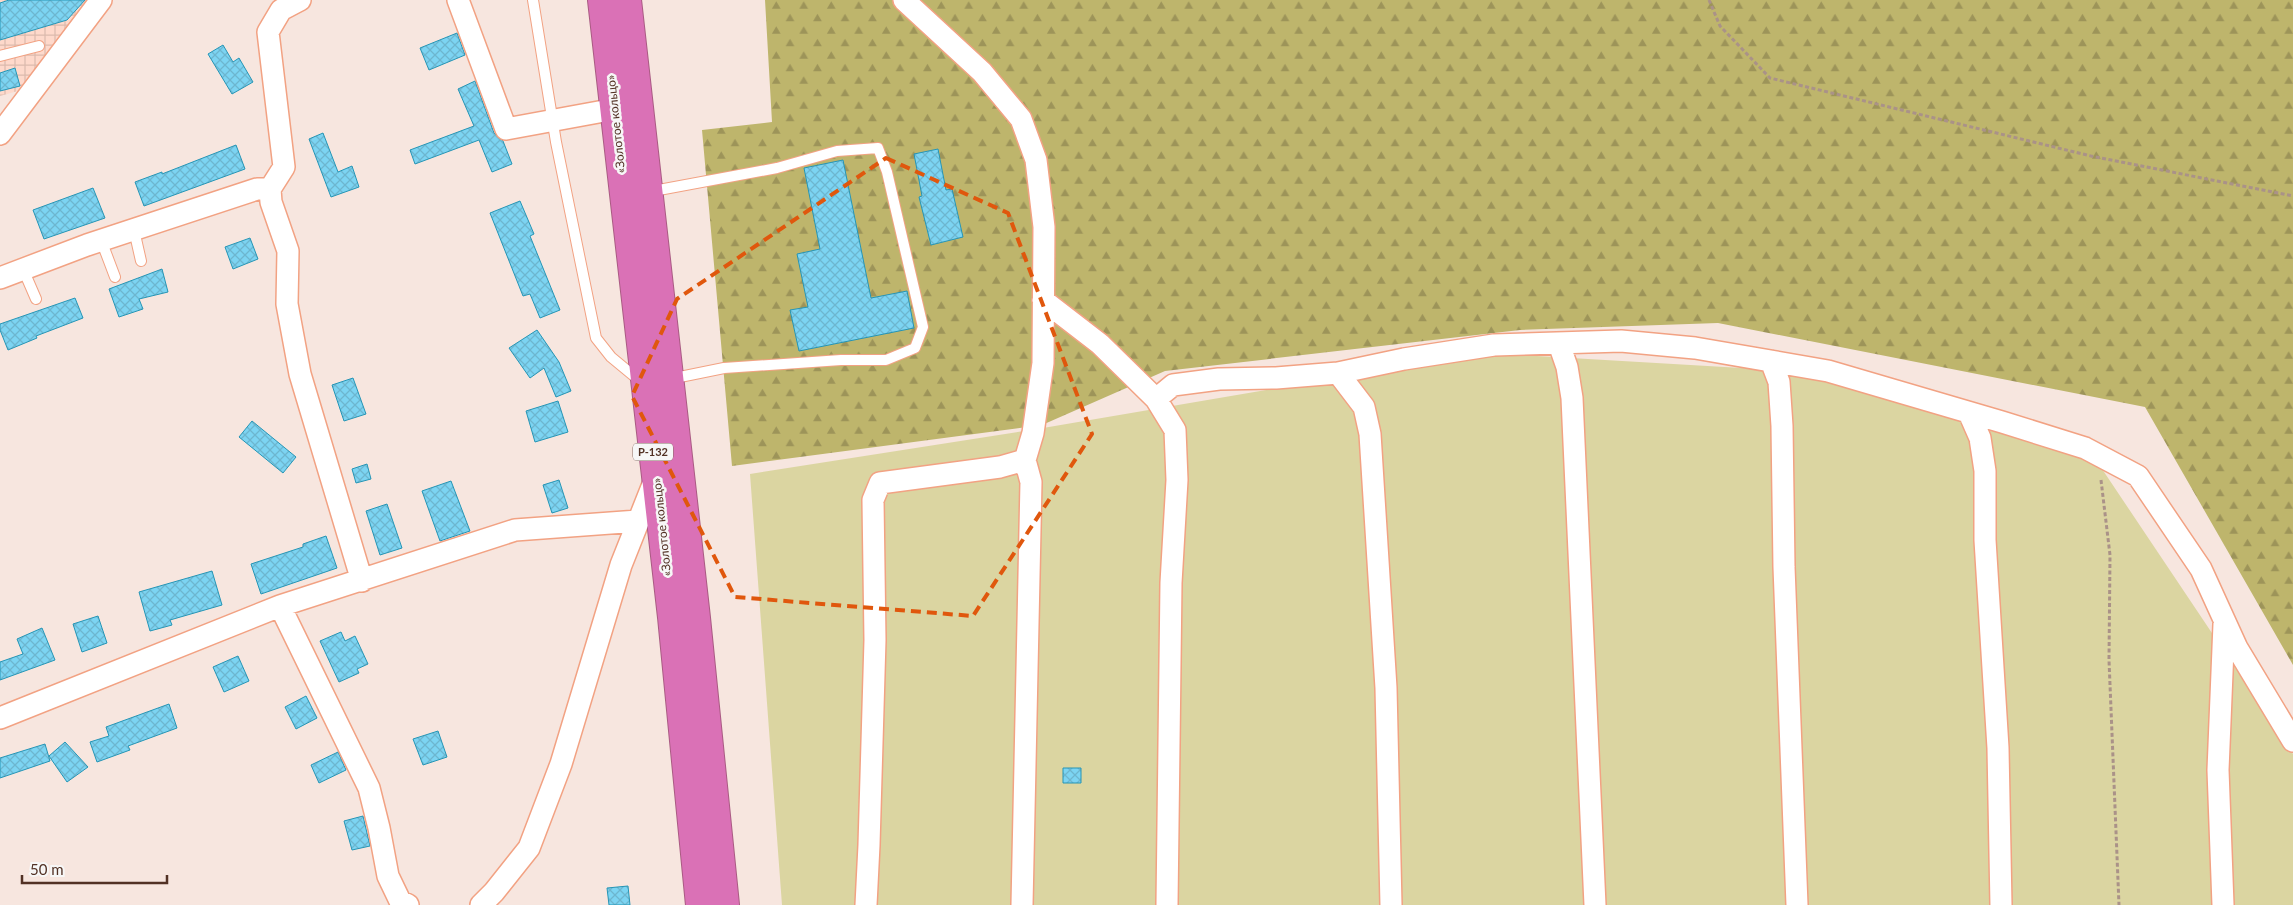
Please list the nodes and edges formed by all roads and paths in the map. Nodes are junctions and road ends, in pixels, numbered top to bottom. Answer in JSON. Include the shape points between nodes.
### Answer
{"nodes":[{"id":1,"x":101,"y":0,"type":"edge"},
{"id":2,"x":300,"y":0,"type":"edge"},
{"id":3,"x":458,"y":0,"type":"edge"},
{"id":4,"x":533,"y":0,"type":"edge"},
{"id":5,"x":602,"y":0,"type":"edge"},
{"id":6,"x":627,"y":0,"type":"edge"},
{"id":7,"x":904,"y":0,"type":"edge"},
{"id":8,"x":1709,"y":0,"type":"edge"},
{"id":9,"x":39,"y":46,"type":"dead end"},
{"id":10,"x":0,"y":56,"type":"edge"},
{"id":11,"x":615,"y":109,"type":"junction"},
{"id":12,"x":554,"y":120,"type":"junction"},
{"id":13,"x":0,"y":134,"type":"edge"},
{"id":14,"x":270,"y":189,"type":"junction"},
{"id":15,"x":647,"y":192,"type":"junction"},
{"id":16,"x":2293,"y":196,"type":"edge"},
{"id":17,"x":134,"y":230,"type":"junction"},
{"id":18,"x":101,"y":240,"type":"junction"},
{"id":19,"x":141,"y":261,"type":"dead end"},
{"id":20,"x":24,"y":269,"type":"junction"},
{"id":21,"x":115,"y":277,"type":"dead end"},
{"id":22,"x":0,"y":278,"type":"edge"},
{"id":23,"x":36,"y":299,"type":"dead end"},
{"id":24,"x":1043,"y":300,"type":"junction"},
{"id":25,"x":1559,"y":344,"type":"junction"},
{"id":26,"x":1771,"y":361,"type":"junction"},
{"id":27,"x":1338,"y":373,"type":"junction"},
{"id":28,"x":656,"y":382,"type":"junction"},
{"id":29,"x":1156,"y":399,"type":"junction"},
{"id":30,"x":1968,"y":413,"type":"junction"},
{"id":31,"x":676,"y":448,"type":"junction"},
{"id":32,"x":2090,"y":451,"type":"junction"},
{"id":33,"x":1025,"y":460,"type":"junction"},
{"id":34,"x":656,"y":476,"type":"junction"},
{"id":35,"x":638,"y":520,"type":"junction"},
{"id":36,"x":362,"y":581,"type":"junction"},
{"id":37,"x":280,"y":606,"type":"junction"},
{"id":38,"x":2224,"y":619,"type":"junction"},
{"id":39,"x":0,"y":718,"type":"edge"},
{"id":40,"x":2293,"y":741,"type":"edge"},
{"id":41,"x":408,"y":905,"type":"edge"},
{"id":42,"x":481,"y":905,"type":"edge"},
{"id":43,"x":700,"y":905,"type":"edge"},
{"id":44,"x":725,"y":905,"type":"edge"},
{"id":45,"x":866,"y":905,"type":"edge"},
{"id":46,"x":1022,"y":905,"type":"edge"},
{"id":47,"x":1167,"y":905,"type":"edge"},
{"id":48,"x":1391,"y":905,"type":"edge"},
{"id":49,"x":1595,"y":905,"type":"edge"},
{"id":50,"x":1797,"y":905,"type":"edge"},
{"id":51,"x":2002,"y":905,"type":"edge"},
{"id":52,"x":2118,"y":905,"type":"edge"},
{"id":53,"x":2223,"y":905,"type":"edge"}],
"edges":[{"from":1,"to":13,"type":"street"},
{"from":2,"to":14,"type":"street","via":[[281,10],[268,32],[284,167]]},
{"from":3,"to":12,"type":"street","via":[[506,129]]},
{"from":4,"to":12,"type":"lane"},
{"from":5,"to":11,"type":"highway","name":"«Золотое кольцо»","number":"Р-132"},
{"from":6,"to":15,"type":"highway","name":"«Золотое кольцо»","number":"Р-132"},
{"from":7,"to":24,"type":"street","via":[[982,72],[1021,119],[1036,160],[1044,228]]},
{"from":8,"to":16,"type":"path","via":[[1720,26],[1770,78],[2091,156]]},
{"from":9,"to":10,"type":"lane"},
{"from":11,"to":12,"type":"street"},
{"from":11,"to":28,"type":"highway","name":"«Золотое кольцо»","number":"Р-132"},
{"from":12,"to":28,"type":"lane","via":[[596,338],[611,357]]},
{"from":14,"to":17,"type":"street","via":[[257,189]]},
{"from":14,"to":36,"type":"street","via":[[271,202],[288,251],[286,304],[300,374]]},
{"from":15,"to":28,"type":"highway","name":"«Золотое кольцо»","number":"Р-132"},
{"from":15,"to":28,"type":"lane","via":[[777,168],[837,151],[878,148],[887,172],[923,327],[915,348],[886,360],[724,368]]},
{"from":17,"to":18,"type":"street"},
{"from":17,"to":19,"type":"lane"},
{"from":18,"to":20,"type":"street"},
{"from":18,"to":21,"type":"lane"},
{"from":20,"to":22,"type":"street"},
{"from":20,"to":23,"type":"lane"},
{"from":24,"to":29,"type":"street","via":[[1100,344]]},
{"from":24,"to":33,"type":"street","via":[[1042,363],[1033,434]]},
{"from":25,"to":26,"type":"street","via":[[1621,341],[1695,348]]},
{"from":25,"to":27,"type":"street","via":[[1494,345]]},
{"from":25,"to":49,"type":"street","via":[[1567,366],[1572,398]]},
{"from":26,"to":30,"type":"street","via":[[1828,371]]},
{"from":26,"to":50,"type":"street","via":[[1780,382]]},
{"from":27,"to":29,"type":"street","via":[[1219,379],[1173,385]]},
{"from":27,"to":48,"type":"street","via":[[1364,408],[1370,434],[1386,688]]},
{"from":28,"to":31,"type":"highway","name":"«Золотое кольцо»","number":"Р-132"},
{"from":28,"to":34,"type":"highway","name":"«Золотое кольцо»","number":"Р-132"},
{"from":29,"to":47,"type":"street","via":[[1175,430]]},
{"from":30,"to":32,"type":"street"},
{"from":30,"to":51,"type":"street","via":[[1980,438],[1985,471],[1985,540],[1998,748]]},
{"from":31,"to":34,"type":"street"},
{"from":31,"to":44,"type":"highway","name":"«Золотое кольцо»","number":"Р-132"},
{"from":32,"to":38,"type":"street","via":[[2138,476],[2201,569]]},
{"from":32,"to":52,"type":"path","via":[[2103,487],[2110,555]]},
{"from":33,"to":45,"type":"street","via":[[1000,467],[880,484],[873,500],[875,640]]},
{"from":33,"to":46,"type":"street","via":[[1032,482]]},
{"from":34,"to":35,"type":"street"},
{"from":34,"to":43,"type":"highway","name":"«Золотое кольцо»","number":"Р-132"},
{"from":35,"to":36,"type":"street","via":[[515,530]]},
{"from":35,"to":42,"type":"street","via":[[621,565],[561,764],[529,848]]},
{"from":36,"to":37,"type":"street"},
{"from":37,"to":39,"type":"street"},
{"from":37,"to":41,"type":"street","via":[[369,788],[388,876],[400,901]]},
{"from":38,"to":40,"type":"street","via":[[2237,648]]},
{"from":38,"to":53,"type":"street","via":[[2218,770]]}]}
